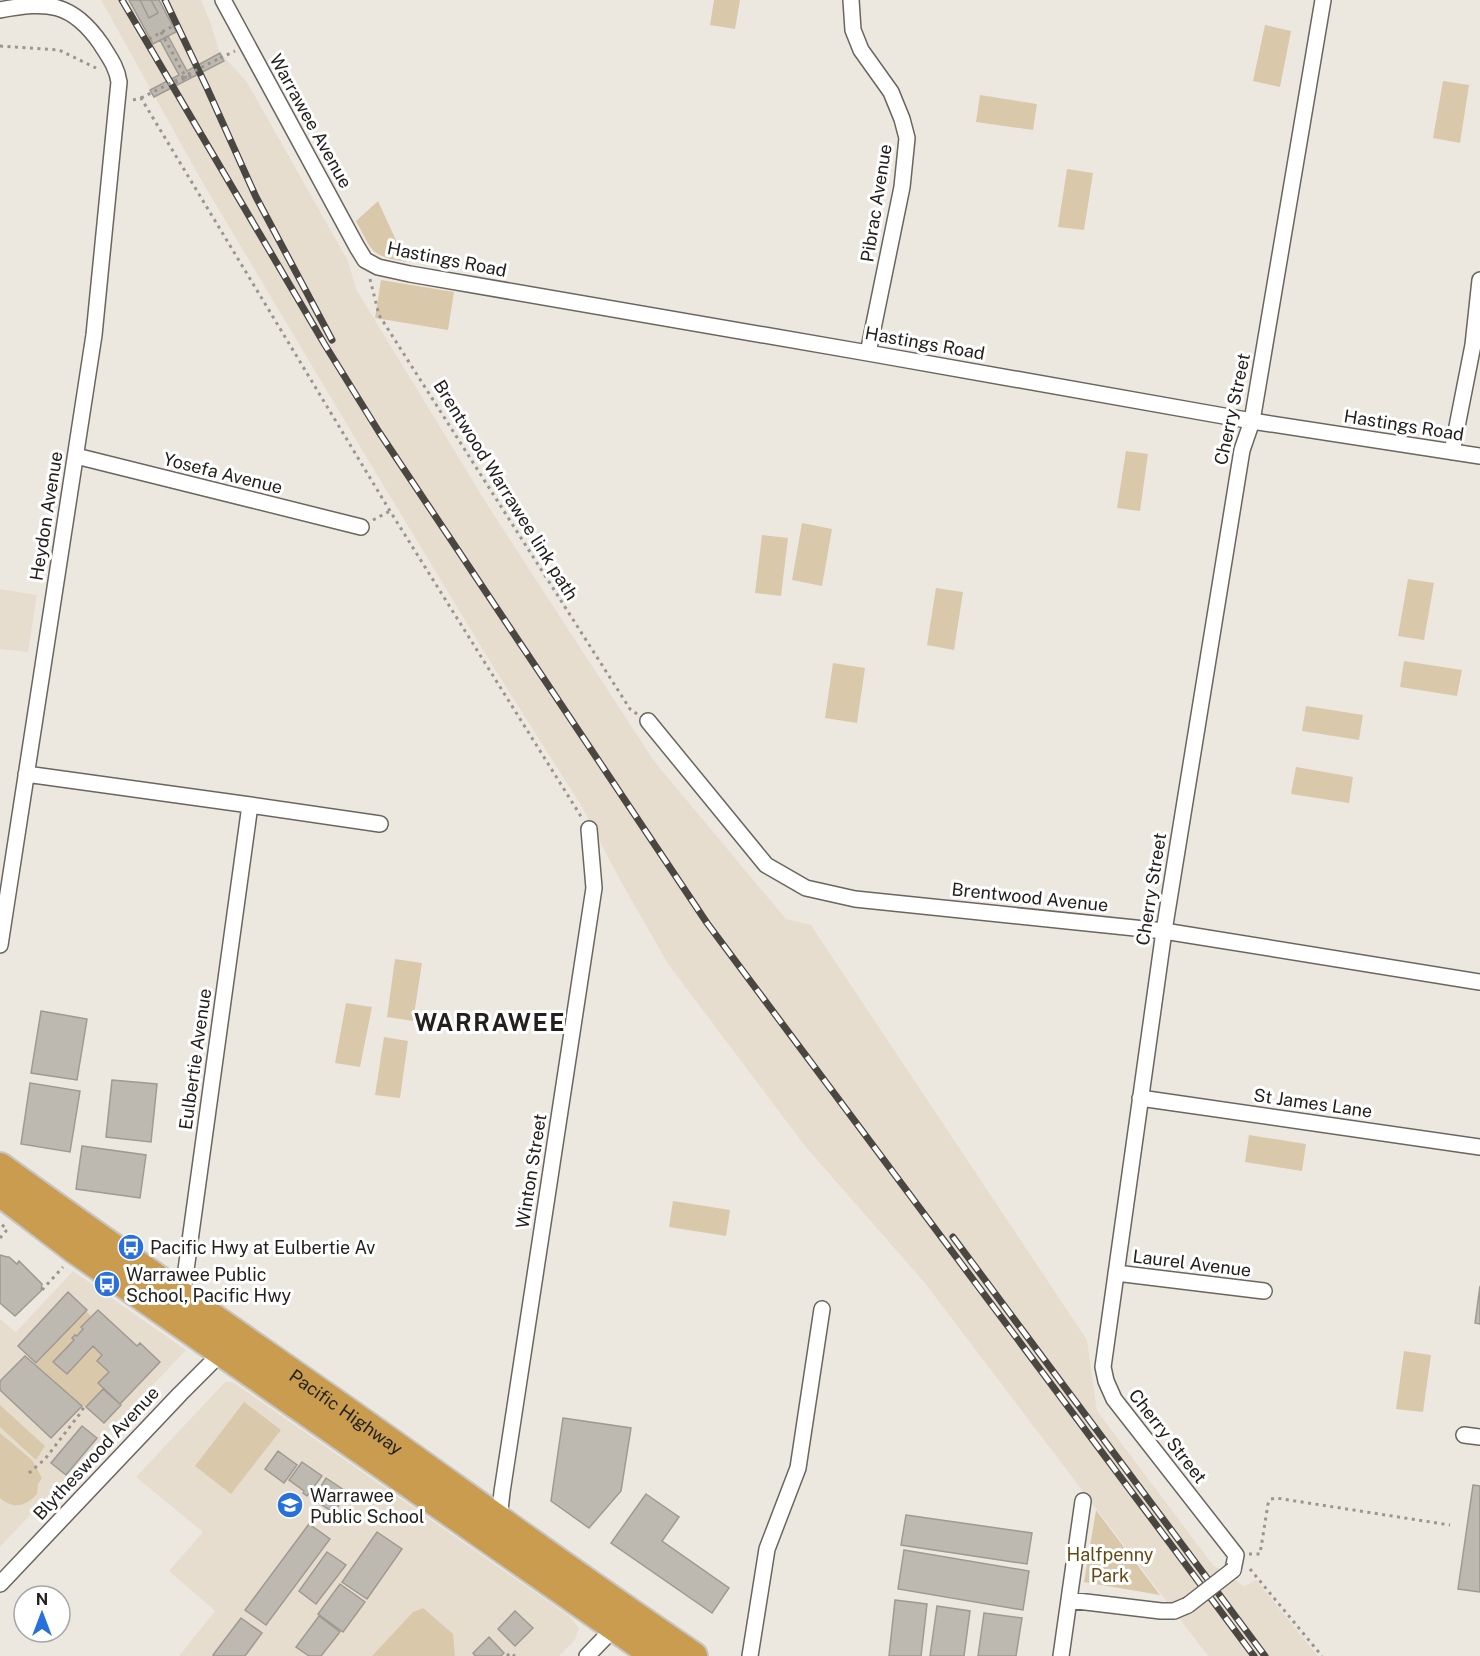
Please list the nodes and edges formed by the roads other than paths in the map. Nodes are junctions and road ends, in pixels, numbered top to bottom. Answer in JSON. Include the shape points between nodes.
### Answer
{"nodes":[{"id":1,"x":223,"y":0,"type":"edge"},
{"id":2,"x":851,"y":0,"type":"edge"},
{"id":3,"x":1323,"y":0,"type":"edge"},
{"id":4,"x":0,"y":10,"type":"edge"},
{"id":5,"x":365,"y":260,"type":"joint"},
{"id":6,"x":1480,"y":280,"type":"edge"},
{"id":7,"x":868,"y":353,"type":"junction"},
{"id":8,"x":1252,"y":421,"type":"junction"},
{"id":9,"x":1452,"y":452,"type":"junction"},
{"id":10,"x":76,"y":456,"type":"junction"},
{"id":11,"x":1480,"y":456,"type":"edge"},
{"id":12,"x":361,"y":527,"type":"dead end"},
{"id":13,"x":648,"y":721,"type":"road end"},
{"id":14,"x":26,"y":774,"type":"junction"},
{"id":15,"x":250,"y":805,"type":"junction"},
{"id":16,"x":380,"y":824,"type":"dead end"},
{"id":17,"x":589,"y":829,"type":"road end"},
{"id":18,"x":1164,"y":931,"type":"junction"},
{"id":19,"x":0,"y":945,"type":"edge"},
{"id":20,"x":1480,"y":982,"type":"edge"},
{"id":21,"x":1140,"y":1098,"type":"junction"},
{"id":22,"x":1480,"y":1147,"type":"edge"},
{"id":23,"x":0,"y":1167,"type":"edge"},
{"id":24,"x":0,"y":1192,"type":"edge"},
{"id":25,"x":1116,"y":1273,"type":"junction"},
{"id":26,"x":1264,"y":1291,"type":"dead end"},
{"id":27,"x":176,"y":1305,"type":"junction"},
{"id":28,"x":822,"y":1309,"type":"dead end"},
{"id":29,"x":220,"y":1350,"type":"junction"},
{"id":30,"x":1464,"y":1435,"type":"dead end"},
{"id":31,"x":1480,"y":1437,"type":"edge"},
{"id":32,"x":1083,"y":1501,"type":"dead end"},
{"id":33,"x":499,"y":1519,"type":"junction"},
{"id":34,"x":0,"y":1584,"type":"edge"},
{"id":35,"x":1070,"y":1600,"type":"junction"},
{"id":36,"x":615,"y":1627,"type":"junction"},
{"id":37,"x":587,"y":1656,"type":"edge"},
{"id":38,"x":656,"y":1656,"type":"edge"},
{"id":39,"x":693,"y":1656,"type":"edge"},
{"id":40,"x":750,"y":1656,"type":"edge"},
{"id":41,"x":1061,"y":1656,"type":"edge"}],
"edges":[{"from":1,"to":5,"type":"street","name":"Warrawee Avenue"},
{"from":2,"to":7,"type":"street","name":"Pibrac Avenue","via":[[853,30],[861,50],[891,92],[907,138],[902,187]]},
{"from":3,"to":8,"type":"street","name":"Cherry Street"},
{"from":4,"to":10,"type":"street","name":"Heydon Avenue","via":[[30,4],[58,7],[72,14],[94,34],[118,72],[94,335]]},
{"from":5,"to":7,"type":"street","name":"Hastings Road","via":[[411,274]]},
{"from":6,"to":9,"type":"street","via":[[1473,345]]},
{"from":7,"to":8,"type":"street","name":"Hastings Road"},
{"from":8,"to":9,"type":"street","name":"Hastings Road"},
{"from":8,"to":18,"type":"street","name":"Cherry Street","via":[[1242,450]]},
{"from":9,"to":11,"type":"street","name":"Hastings Road"},
{"from":10,"to":12,"type":"street","name":"Yosefa Avenue"},
{"from":10,"to":14,"type":"street","name":"Heydon Avenue"},
{"from":13,"to":18,"type":"street","name":"Brentwood Avenue","via":[[766,865],[806,888],[855,899]]},
{"from":14,"to":15,"type":"street"},
{"from":14,"to":19,"type":"street","name":"Heydon Avenue"},
{"from":15,"to":16,"type":"street"},
{"from":15,"to":27,"type":"street","name":"Eulbertie Avenue"},
{"from":17,"to":33,"type":"street","name":"Winton Street","via":[[594,888]]},
{"from":18,"to":20,"type":"street","name":"Brentwood Avenue"},
{"from":18,"to":21,"type":"street","name":"Cherry Street"},
{"from":21,"to":22,"type":"street","name":"St James Lane"},
{"from":21,"to":25,"type":"street","name":"Cherry Street"},
{"from":23,"to":27,"type":"highway","name":"Pacific Highway","via":[[90,1232]]},
{"from":24,"to":27,"type":"highway","name":"Pacific Highway","via":[[76,1250]]},
{"from":25,"to":26,"type":"street","name":"Laurel Avenue"},
{"from":25,"to":35,"type":"street","name":"Cherry Street","bridge":true,"via":[[1103,1367],[1106,1381],[1114,1399],[1236,1555],[1233,1570],[1188,1605],[1174,1611]]},
{"from":27,"to":29,"type":"highway","name":"Pacific Highway"},
{"from":27,"to":33,"type":"highway","name":"Pacific Highway"},
{"from":28,"to":40,"type":"street","via":[[798,1468],[767,1550]]},
{"from":29,"to":34,"type":"street","name":"Blytheswood Avenue"},
{"from":29,"to":36,"type":"highway","name":"Pacific Highway"},
{"from":30,"to":31,"type":"street"},
{"from":32,"to":35,"type":"street"},
{"from":33,"to":39,"type":"highway","name":"Pacific Highway"},
{"from":35,"to":41,"type":"street"},
{"from":36,"to":37,"type":"street"},
{"from":36,"to":38,"type":"highway","name":"Pacific Highway"}]}
